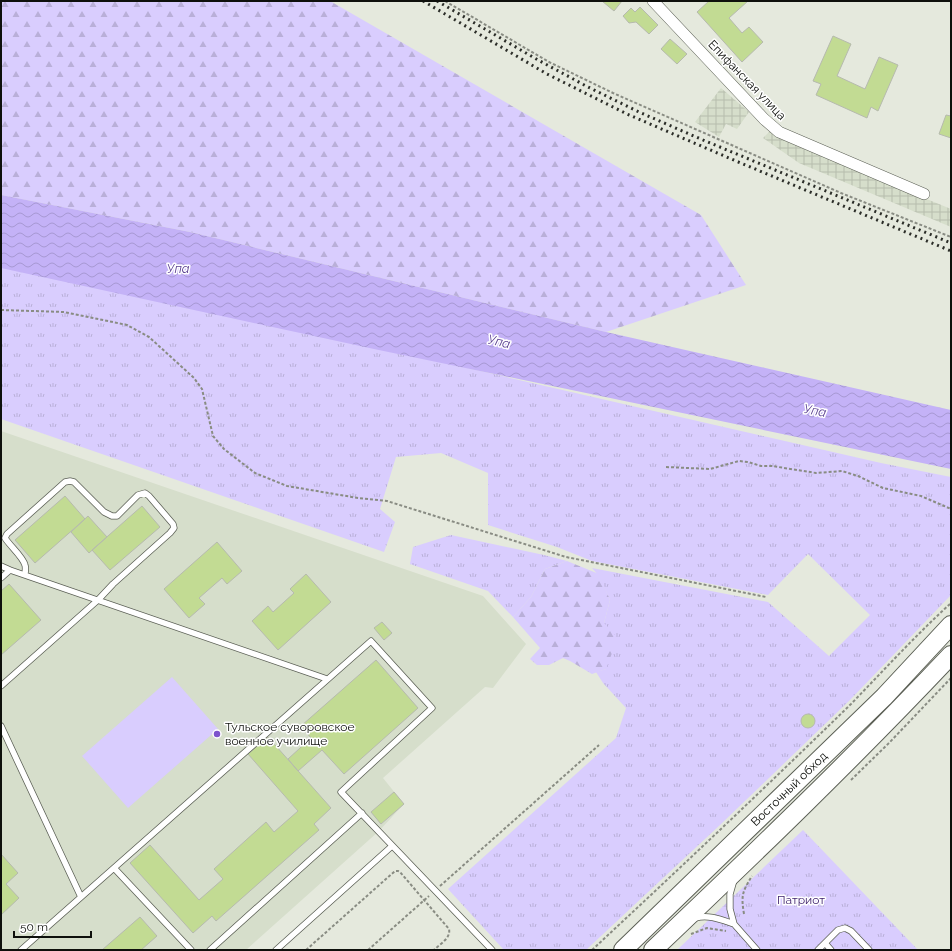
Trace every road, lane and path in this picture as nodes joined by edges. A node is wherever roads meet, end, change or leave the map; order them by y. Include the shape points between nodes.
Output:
1 (446, 1) edge
2 (653, 1) edge
3 (924, 194) dead end
4 (951, 238) edge
5 (1, 310) edge
6 (666, 467) dead end
7 (951, 509) edge
8 (1, 566) edge
9 (10, 570) junction
10 (25, 575) junction
11 (1, 578) edge
12 (766, 597) dead end
13 (98, 600) junction
14 (951, 603) edge
15 (951, 625) edge
16 (951, 655) edge
17 (951, 678) edge
18 (327, 679) junction
19 (1, 686) edge
20 (1, 726) edge
21 (599, 745) dead end
22 (849, 781) dead end
23 (362, 813) junction
24 (392, 846) junction
25 (750, 867) junction
26 (114, 868) junction
27 (435, 890) junction
28 (81, 897) junction
29 (424, 900) junction
30 (744, 914) dead end
31 (734, 924) junction
32 (685, 929) junction
33 (726, 931) dead end
34 (825, 943) junction
35 (624, 949) edge
36 (21, 950) edge
37 (191, 950) edge
38 (210, 950) edge
39 (276, 950) edge
40 (306, 950) edge
41 (368, 950) edge
42 (434, 950) edge
43 (492, 950) edge
44 (592, 950) edge
45 (653, 950) edge
46 (757, 950) edge
47 (818, 950) edge
48 (831, 950) edge
49 (869, 950) edge

1 - 4 path via 548,62 613,93 841,193
2 - 3 street, Епифанская улица via 779,132
5 - 12 path via 64,312 127,326 150,336 202,388 213,436 224,449 255,473 287,486 387,501 566,557
6 - 7 path via 710,469 739,461 816,473 842,471 883,488 921,496
8 - 9 lane
9 - 10 lane
9 - 11 lane
10 - 13 lane
10 - 13 lane via 26,565 23,559 5,538 65,482 74,482 104,512 112,516 117,516 138,495 150,496 174,528
13 - 18 lane
13 - 19 lane
14 - 44 path via 851,704
15 - 35 main road, Восточный обход via 884,697
16 - 25 main road, Восточный обход
17 - 22 path
18 - 23 lane via 370,641 432,708 341,792
18 - 26 lane
20 - 28 lane
21 - 27 path
23 - 24 lane
23 - 38 lane
24 - 27 lane
24 - 39 lane
25 - 30 path via 742,904
25 - 31 lane, Восточный обход via 734,881 730,894
25 - 32 main road, Восточный обход
26 - 28 lane
26 - 37 lane
27 - 29 path
27 - 43 lane
28 - 36 lane
29 - 40 path via 400,872 395,871
29 - 41 path
29 - 42 path via 450,933
31 - 32 lane, Восточный обход via 700,916
31 - 46 lane, Восточный обход
32 - 33 path via 692,933 707,928
32 - 45 main road, Восточный обход
34 - 47 lane
34 - 48 lane
34 - 49 lane via 838,930 845,928

